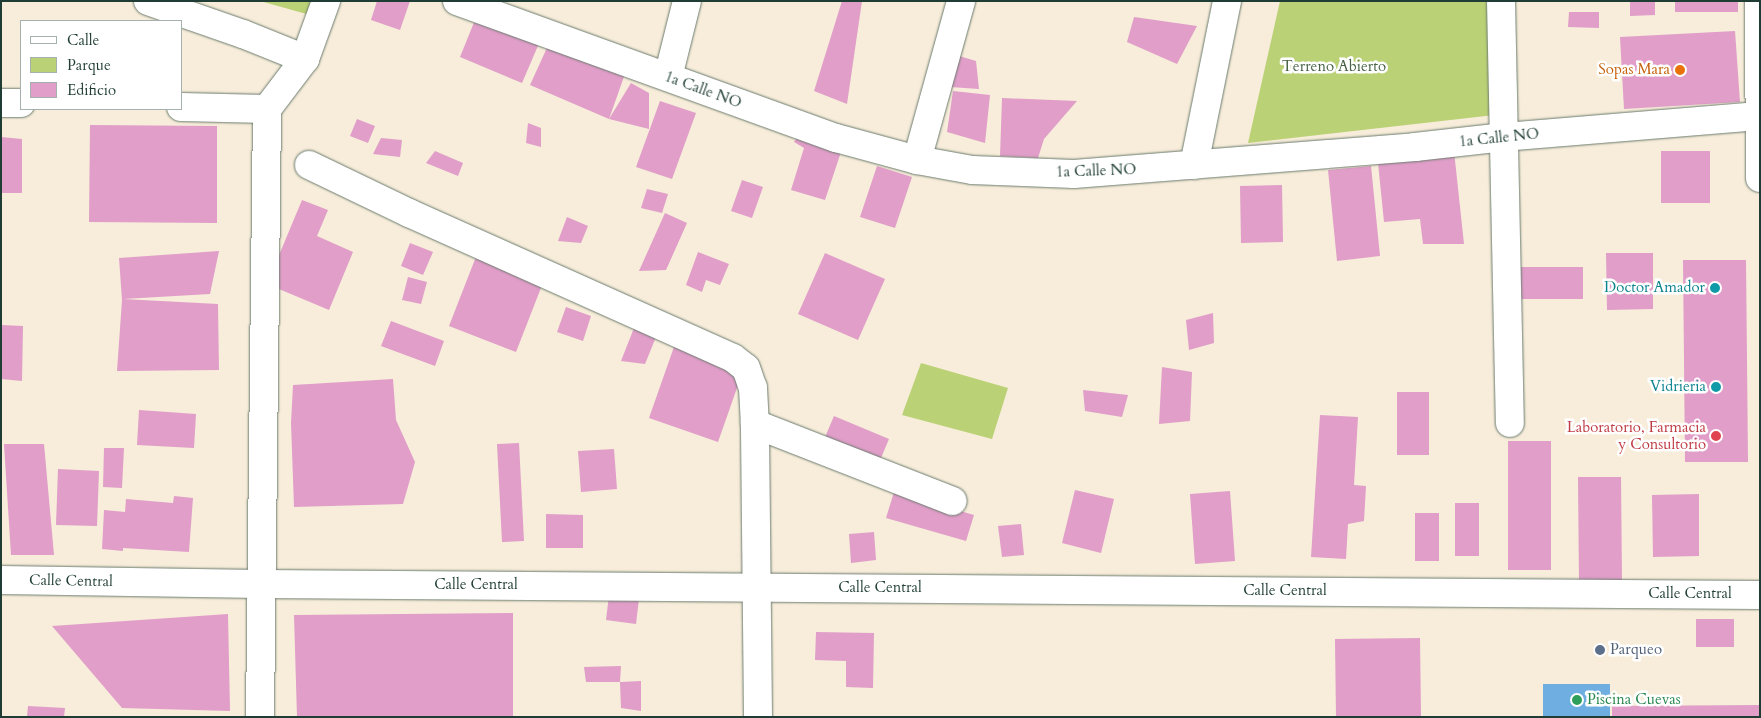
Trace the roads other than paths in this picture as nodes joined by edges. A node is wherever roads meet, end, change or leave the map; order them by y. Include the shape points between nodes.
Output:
1 (148, 1) edge
2 (326, 1) edge
3 (457, 1) edge
4 (687, 1) edge
5 (961, 1) edge
6 (1226, 1) edge
7 (1501, 1) edge
8 (1759, 1) edge
9 (305, 59) junction
10 (668, 77) junction
11 (1, 103) edge
12 (20, 103) edge
13 (182, 107) edge
14 (267, 108) junction
15 (1759, 116) edge
16 (1504, 137) junction
17 (917, 160) junction
18 (309, 165) dead end
19 (1194, 165) junction
20 (1760, 178) edge
21 (1510, 423) dead end
22 (754, 424) junction
23 (953, 501) dead end
24 (1, 580) edge
25 (260, 584) junction
26 (758, 587) junction
27 (1760, 595) edge
28 (260, 717) edge
29 (758, 717) edge

1 - 9 street
2 - 9 street
3 - 10 street, 1a Calle NO
4 - 10 street
5 - 17 street
6 - 19 street
7 - 16 street
8 - 15 street
9 - 14 street
10 - 17 street, 1a Calle NO via 836,138
11 - 12 street
13 - 14 street
14 - 25 street
15 - 16 street, 1a Calle NO
15 - 20 street
16 - 19 street, 1a Calle NO
16 - 21 street
17 - 19 street, 1a Calle NO via 972,170 1074,174
18 - 22 street via 733,358 746,368 753,388
22 - 23 street
22 - 26 street
24 - 25 street, Calle Central
25 - 26 street, Calle Central
25 - 28 street
26 - 27 street, Calle Central
26 - 29 street

